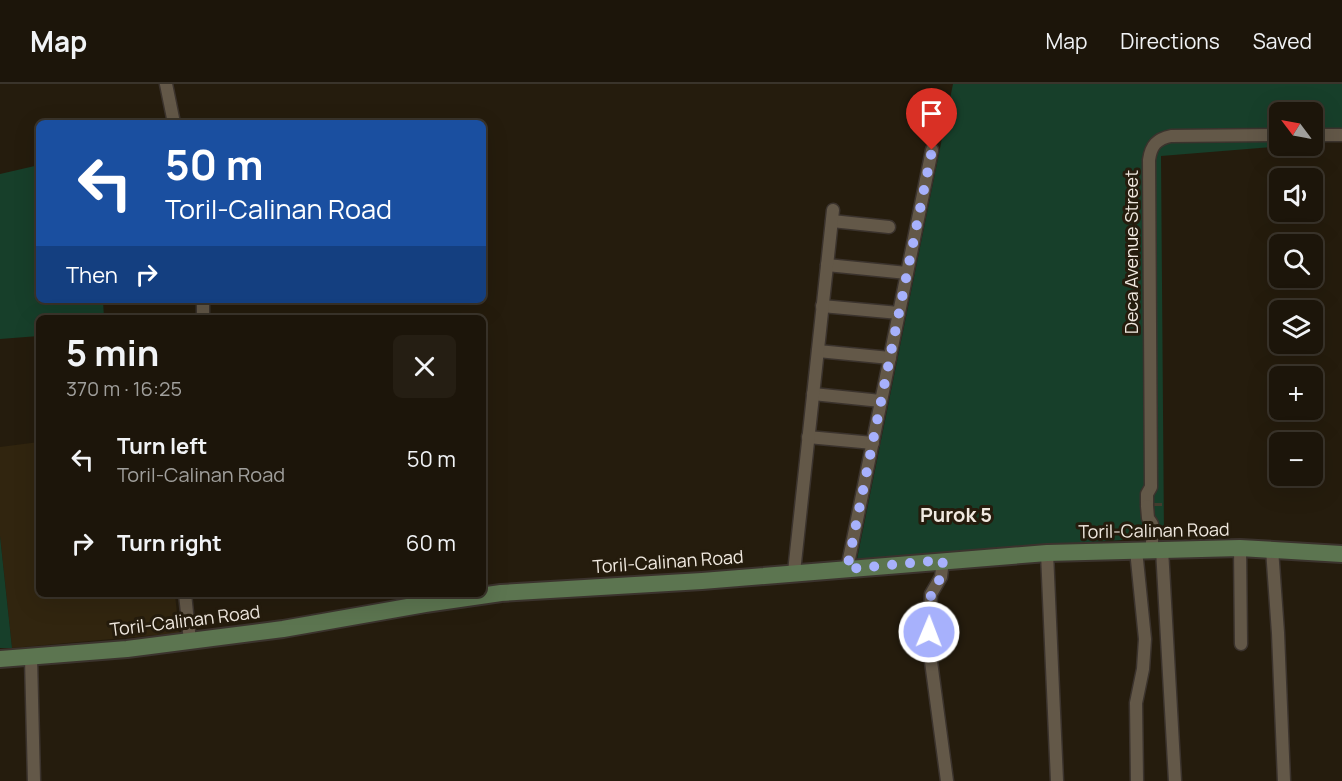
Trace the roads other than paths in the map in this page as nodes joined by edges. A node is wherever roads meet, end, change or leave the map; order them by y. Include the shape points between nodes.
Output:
1 (166, 84) edge
2 (173, 120) edge
3 (1269, 135) edge
4 (1323, 135) edge
5 (1342, 135) edge
6 (932, 150) dead end
7 (889, 227) dead end
8 (827, 265) junction
9 (907, 273) junction
10 (822, 306) junction
11 (899, 313) junction
12 (818, 351) junction
13 (890, 358) junction
14 (813, 394) junction
15 (881, 400) junction
16 (808, 436) junction
17 (873, 443) junction
18 (1240, 548) junction
19 (1272, 549) junction
20 (1150, 550) junction
21 (1047, 553) junction
22 (1342, 554) edge
23 (943, 560) junction
24 (847, 569) junction
25 (794, 572) junction
26 (486, 596) edge
27 (186, 597) edge
28 (476, 597) edge
29 (190, 640) junction
30 (1241, 644) dead end
31 (31, 658) junction
32 (0, 659) edge
33 (34, 781) edge
34 (947, 781) edge
35 (1056, 781) edge
36 (1137, 781) edge
37 (1175, 781) edge
38 (1284, 781) edge

1 - 2 street
3 - 20 street, Deca Avenue Street via 1171,136 1152,147 1151,487 1156,493 1152,505 1156,518
4 - 5 street
6 - 9 street
7 - 8 street via 832,215
8 - 9 street
8 - 10 street
9 - 11 street
10 - 11 street
10 - 12 street
11 - 13 street
12 - 13 street
12 - 14 street
13 - 15 street
14 - 15 street
14 - 16 street
15 - 17 street
16 - 17 street
16 - 25 street
17 - 24 street
18 - 19 main road, Toril-Calinan Road
18 - 20 main road, Toril-Calinan Road
18 - 30 street
19 - 22 main road, Toril-Calinan Road
19 - 38 street
20 - 21 main road, Toril-Calinan Road
20 - 36 street via 1143,669 1136,703
20 - 37 street
21 - 23 main road, Toril-Calinan Road
21 - 35 street
23 - 24 main road, Toril-Calinan Road
23 - 34 street via 941,577 931,594 929,632
24 - 25 main road, Toril-Calinan Road
25 - 26 main road, Toril-Calinan Road
27 - 29 street
28 - 29 main road, Toril-Calinan Road via 284,629
29 - 31 main road, Toril-Calinan Road
31 - 32 main road, Toril-Calinan Road
31 - 33 street

